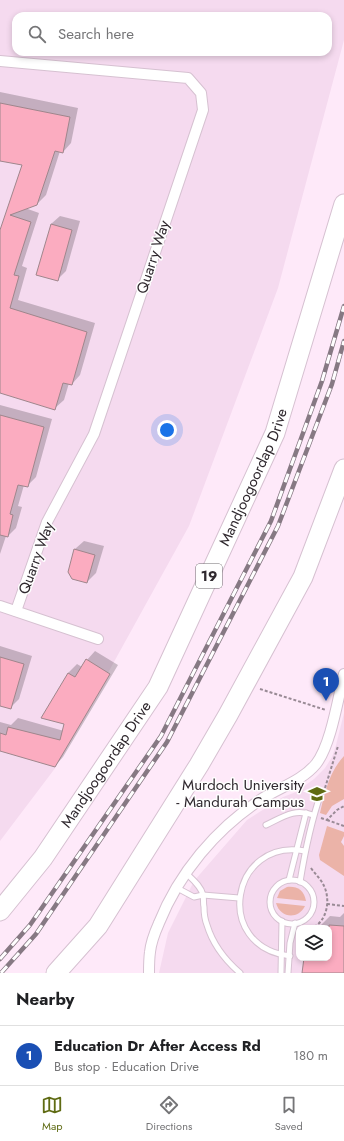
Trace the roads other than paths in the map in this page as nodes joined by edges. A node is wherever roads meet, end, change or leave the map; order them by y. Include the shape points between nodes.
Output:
1 (0, 61) edge
2 (344, 204) edge
3 (344, 469) edge
4 (0, 606) edge
5 (16, 611) junction
6 (98, 639) dead end
7 (344, 674) edge
8 (322, 794) road end
9 (306, 812) junction
10 (316, 817) junction
11 (266, 825) dead end
12 (297, 850) junction
13 (305, 851) junction
14 (186, 873) junction
15 (289, 880) junction
16 (300, 882) junction
17 (177, 888) junction
18 (203, 895) junction
19 (239, 898) junction
20 (0, 911) edge
21 (282, 921) junction
22 (295, 923) junction
23 (282, 955) junction
24 (290, 956) junction
25 (56, 973) edge
26 (149, 973) edge
27 (240, 973) edge
28 (281, 973) edge
29 (288, 973) edge

1 - 5 street, Quarry Way via 188,78 201,93 202,110 94,434 47,522
2 - 20 highway, Mandjoogoordap Drive / 19 via 275,433 158,687 43,858
3 - 25 highway via 303,577 199,764 98,926
4 - 5 street
5 - 6 street
7 - 14 street via 325,746 316,764 303,775 260,799 226,826
8 - 10 lane
9 - 10 lane
9 - 11 lane via 294,812
9 - 12 lane
10 - 13 lane
12 - 13 lane
12 - 15 lane
12 - 19 lane via 278,852 259,862 245,878
13 - 16 lane
14 - 17 street
14 - 18 lane
15 - 16 lane
15 - 21 lane via 280,883 270,898 273,914
16 - 22 lane via 310,889 314,903 307,918
17 - 18 lane via 194,897
17 - 26 street via 164,909 153,938
18 - 19 lane
18 - 27 lane via 207,925 212,939 220,952
19 - 23 lane via 243,923 252,938 266,949
21 - 22 lane
21 - 23 lane
22 - 24 lane
23 - 24 lane
23 - 28 lane
24 - 29 lane

